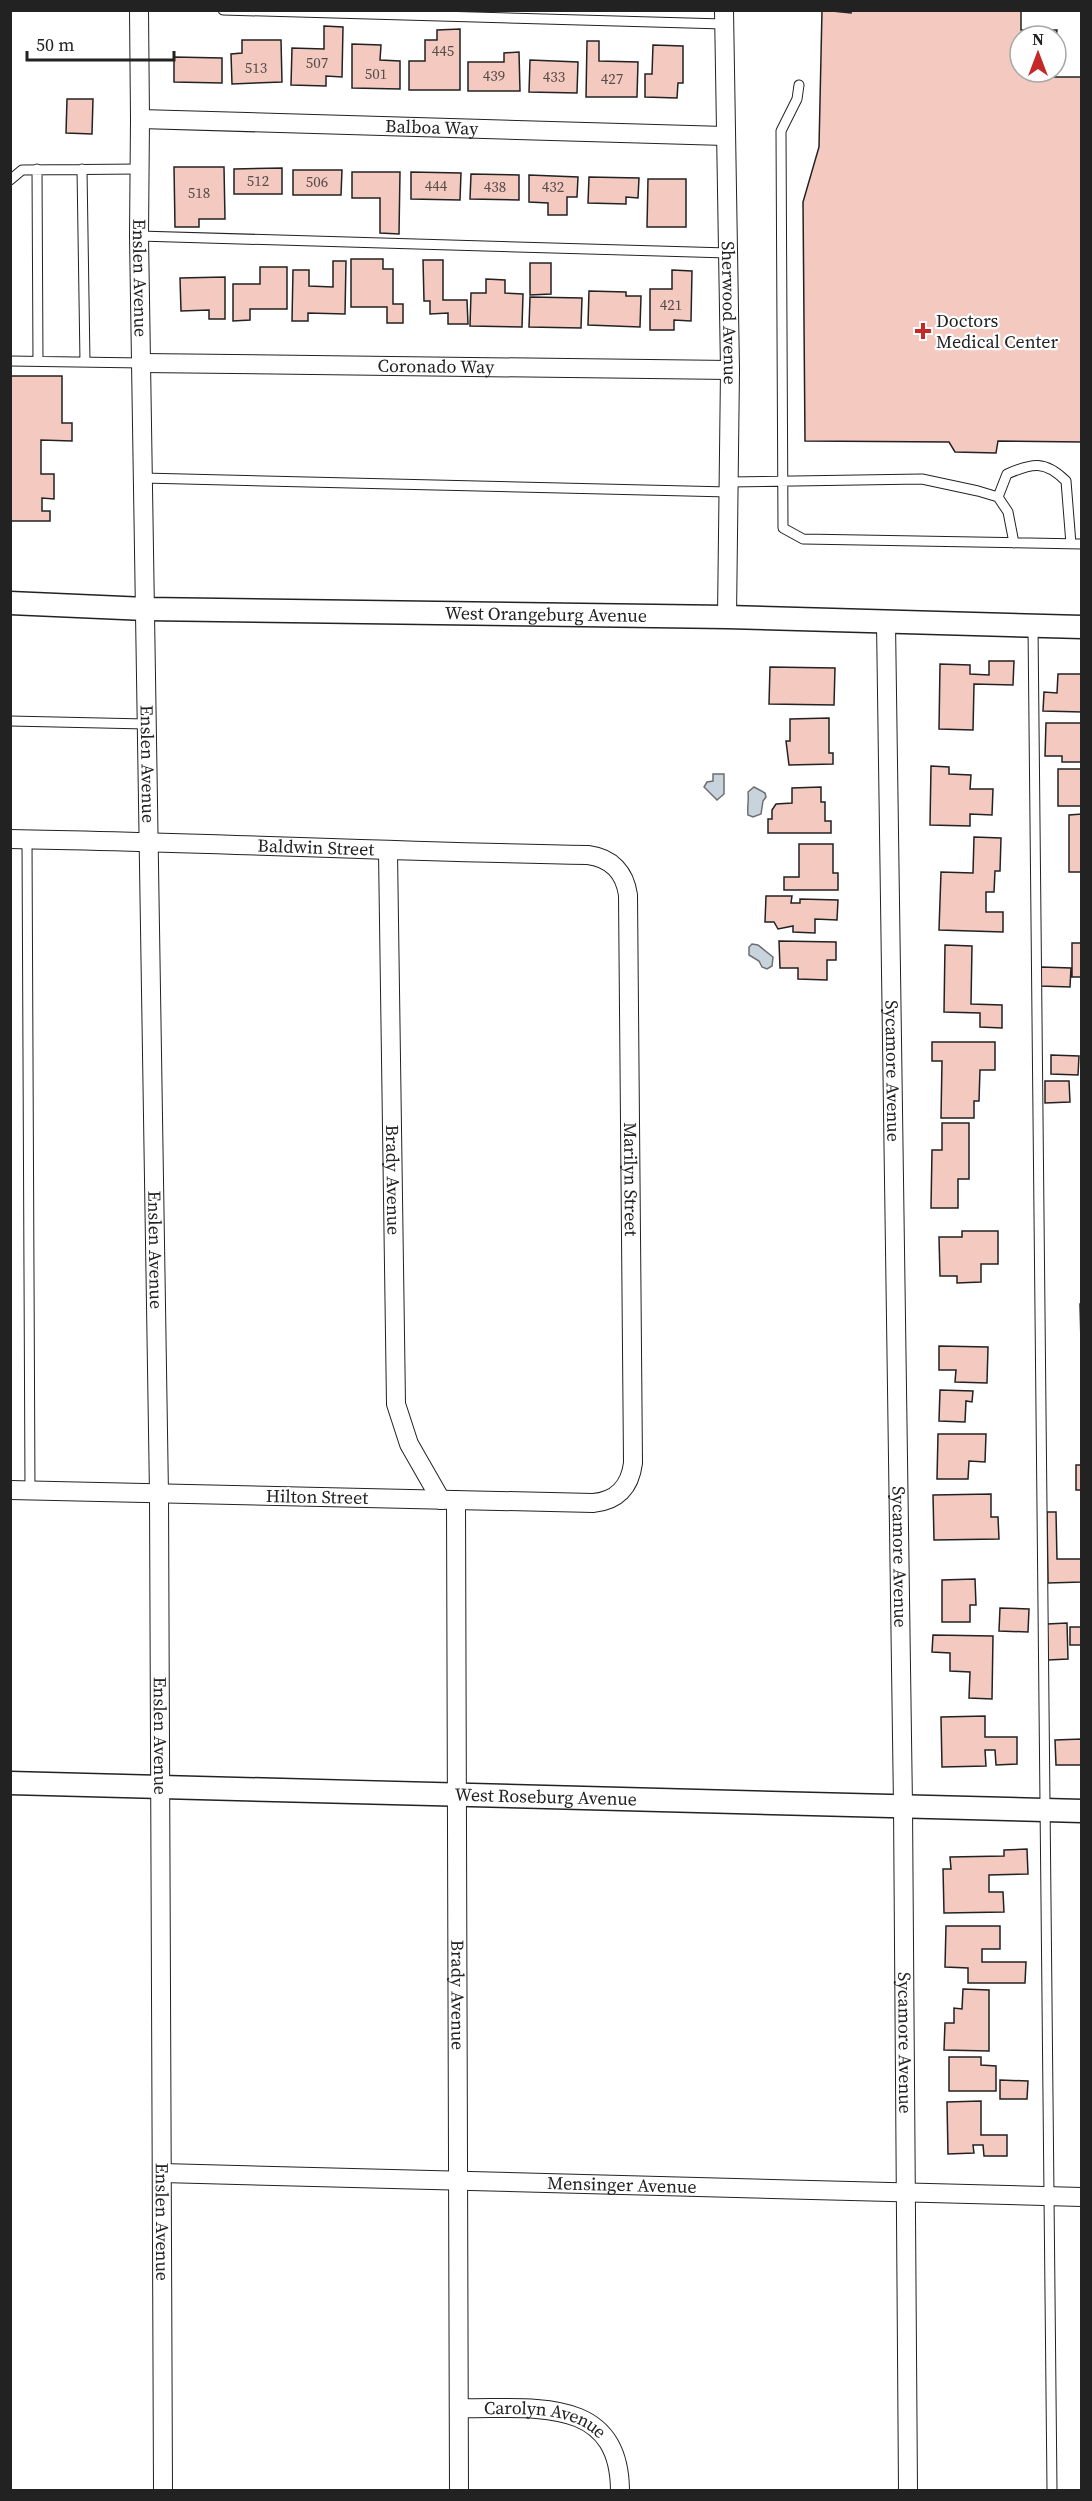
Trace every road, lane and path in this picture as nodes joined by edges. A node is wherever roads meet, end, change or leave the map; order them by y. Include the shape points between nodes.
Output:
1 (139, 10) edge
2 (223, 10) edge
3 (724, 17) edge
4 (799, 85) dead end
5 (140, 119) junction
6 (725, 136) junction
7 (38, 169) junction
8 (82, 169) junction
9 (140, 169) junction
10 (10, 180) edge
11 (139, 236) junction
12 (728, 253) junction
13 (10, 361) edge
14 (38, 361) junction
15 (85, 362) junction
16 (142, 363) junction
17 (730, 370) junction
18 (143, 478) junction
19 (784, 482) junction
20 (729, 487) junction
21 (998, 497) junction
22 (1014, 543) junction
23 (1071, 544) junction
24 (1082, 544) edge
25 (10, 603) edge
26 (146, 609) junction
27 (727, 617) junction
28 (886, 623) junction
29 (1033, 626) junction
30 (1082, 627) edge
31 (10, 721) edge
32 (146, 724) junction
33 (19, 839) edge
34 (150, 841) junction
35 (388, 852) junction
36 (617, 867) joint
37 (10, 1490) edge
38 (30, 1490) junction
39 (621, 1491) joint
40 (159, 1494) junction
41 (448, 1500) junction
42 (10, 1783) edge
43 (162, 1786) junction
44 (458, 1794) junction
45 (903, 1806) junction
46 (1045, 1810) junction
47 (1082, 1811) edge
48 (162, 2173) junction
49 (458, 2181) junction
50 (905, 2193) junction
51 (1049, 2196) junction
52 (1082, 2197) edge
53 (459, 2408) junction
54 (163, 2490) edge
55 (459, 2490) edge
56 (620, 2490) edge
57 (908, 2490) edge
58 (1052, 2490) edge

1 - 5 street, Enslen Avenue
2 - 3 lane
3 - 6 street, Sherwood Avenue
4 - 19 lane via 782,131
5 - 6 street, Balboa Way
5 - 9 street, Enslen Avenue
6 - 12 street, Sherwood Avenue
7 - 8 lane
7 - 10 lane via 22,170
7 - 14 lane
8 - 9 lane
8 - 15 lane
9 - 11 street, Enslen Avenue
11 - 12 lane
11 - 16 street, Enslen Avenue
12 - 17 street, Sherwood Avenue
13 - 14 lane
14 - 15 lane
15 - 16 lane
16 - 17 street, Coronado Way
16 - 18 street, Enslen Avenue
17 - 20 street, Sherwood Avenue
18 - 20 lane
18 - 26 street, Enslen Avenue
19 - 20 lane
19 - 21 lane via 922,479
19 - 22 lane via 783,528 803,539
20 - 27 street, Sherwood Avenue
21 - 22 lane via 1008,512
21 - 23 lane via 1007,474 1029,464 1055,470 1066,481
22 - 23 lane
23 - 24 lane
25 - 26 street, West Orangeburg Avenue
26 - 27 street, West Orangeburg Avenue
26 - 32 street, Enslen Avenue
27 - 28 street, West Orangeburg Avenue
28 - 29 street, West Orangeburg Avenue
28 - 45 street, Sycamore Avenue
29 - 30 street, West Orangeburg Avenue
29 - 46 lane
31 - 32 lane
32 - 34 street, Enslen Avenue
33 - 34 street, Baldwin Street
33 - 38 lane
34 - 35 street, Baldwin Street
34 - 40 street, Enslen Avenue
35 - 36 street, Baldwin Street via 588,855
35 - 41 street, Brady Avenue via 396,1404 410,1444
36 - 39 street, Marilyn Street via 628,895 633,1463 628,1484
37 - 38 street, Hilton Street
38 - 40 street, Hilton Street
39 - 41 street, Hilton Street via 613,1498 593,1503
40 - 41 street, Hilton Street
40 - 43 street, Enslen Avenue
41 - 44 street, Brady Avenue
42 - 43 street, West Roseburg Avenue
43 - 44 street, West Roseburg Avenue
43 - 48 street, Enslen Avenue
44 - 45 street, West Roseburg Avenue
44 - 49 street, Brady Avenue
45 - 46 street, West Roseburg Avenue
45 - 50 street, Sycamore Avenue
46 - 47 street, West Roseburg Avenue
46 - 51 lane
48 - 49 street, Mensinger Avenue
48 - 54 street, Enslen Avenue
49 - 50 street, Mensinger Avenue
49 - 53 street, Brady Avenue
50 - 51 street, Mensinger Avenue
50 - 57 street, Sycamore Avenue
51 - 52 street, Mensinger Avenue
51 - 58 lane
53 - 55 street, Brady Avenue
53 - 56 street, Carolyn Avenue via 555,2411 579,2417 596,2427 610,2443 617,2459

